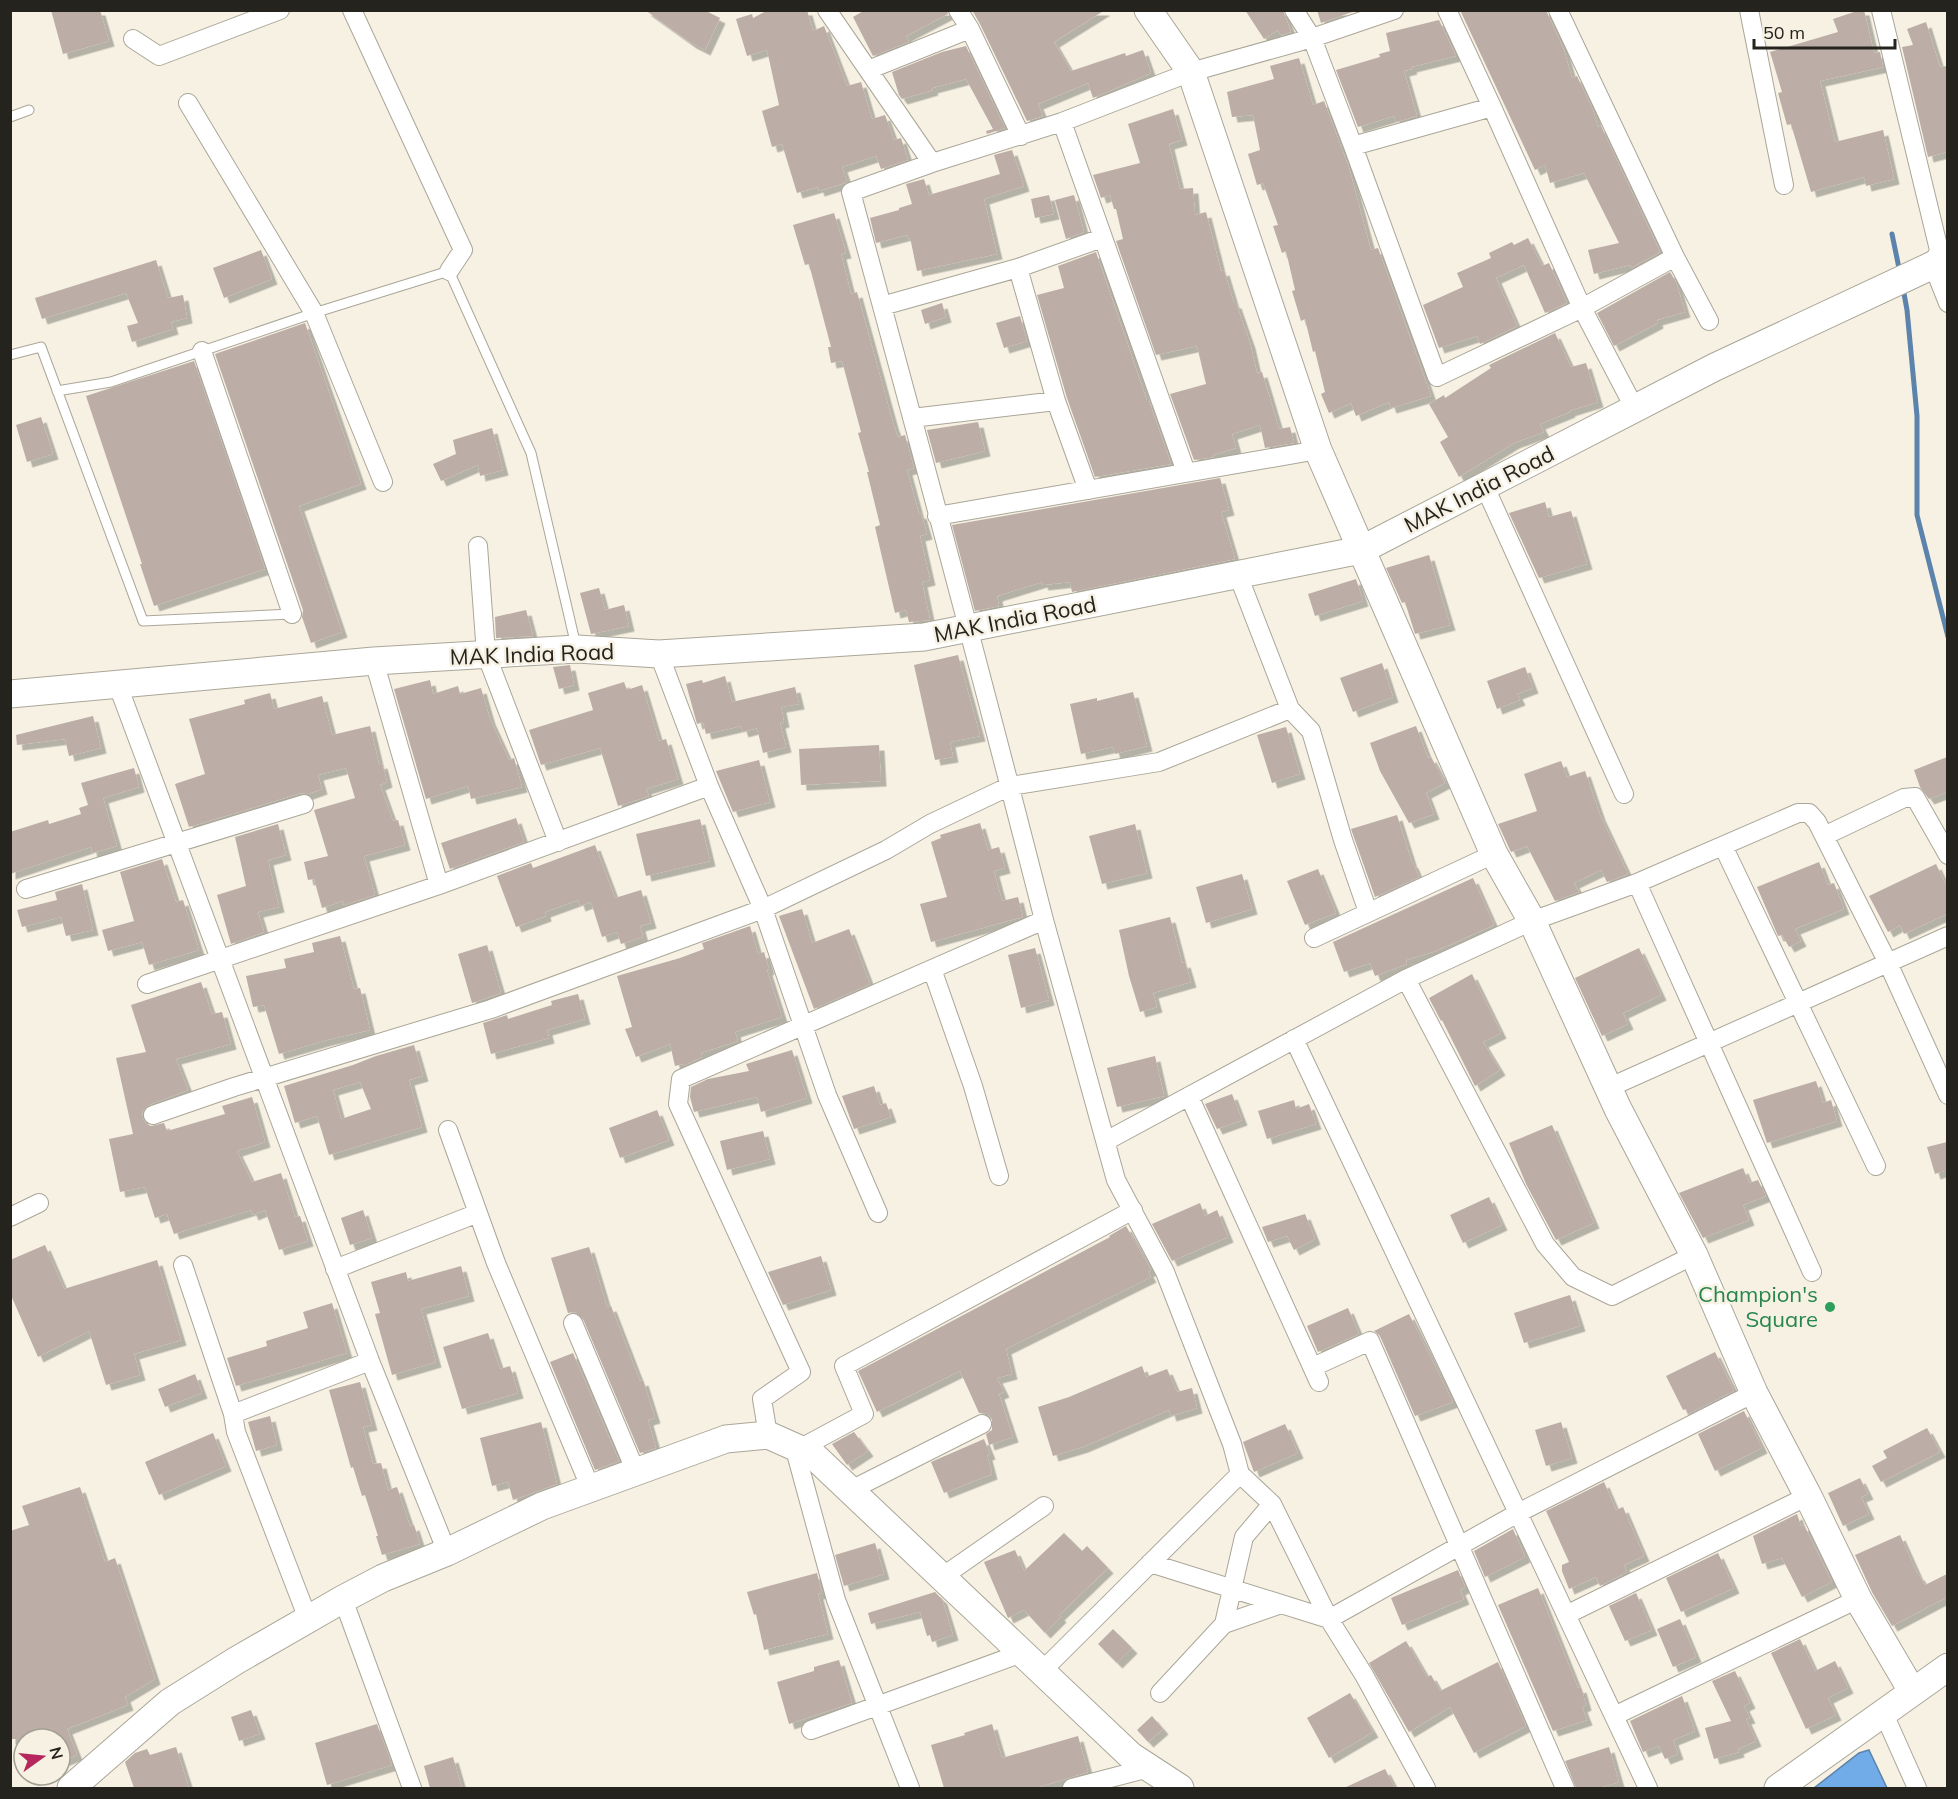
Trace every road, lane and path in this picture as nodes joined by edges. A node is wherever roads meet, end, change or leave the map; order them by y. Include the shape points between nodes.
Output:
1 (280, 10) edge
2 (352, 10) edge
3 (827, 10) edge
4 (958, 10) edge
5 (1148, 10) edge
6 (1294, 10) edge
7 (1394, 10) edge
8 (1447, 10) edge
9 (1558, 10) edge
10 (1749, 10) edge
11 (1881, 10) edge
12 (970, 29) junction
13 (1312, 38) junction
14 (133, 39) dead end
15 (868, 70) junction
16 (1191, 72) junction
17 (188, 103) dead end
18 (1492, 107) junction
19 (29, 110) dead end
20 (10, 117) edge
21 (1062, 122) junction
22 (1021, 136) junction
23 (1353, 146) junction
24 (932, 163) junction
25 (1784, 185) dead end
26 (1102, 238) junction
27 (1675, 257) junction
28 (1018, 268) junction
29 (1921, 270) edge
30 (449, 271) junction
31 (1947, 303) edge
32 (882, 306) junction
33 (1582, 308) junction
34 (314, 313) junction
35 (1709, 321) dead end
36 (202, 351) junction
37 (10, 355) edge
38 (57, 391) junction
39 (1056, 401) junction
40 (1635, 409) junction
41 (912, 418) junction
42 (1318, 450) junction
43 (1186, 472) junction
44 (383, 482) dead end
45 (1485, 487) junction
46 (1088, 490) junction
47 (937, 516) junction
48 (478, 546) dead end
49 (1361, 550) junction
50 (1239, 575) junction
51 (292, 614) joint
52 (969, 628) junction
53 (577, 648) junction
54 (486, 654) junction
55 (659, 654) junction
56 (374, 661) junction
57 (117, 683) junction
58 (10, 694) edge
59 (1290, 709) junction
60 (709, 786) junction
61 (1010, 786) junction
62 (1624, 794) dead end
63 (304, 804) dead end
64 (1824, 836) junction
65 (558, 842) junction
66 (176, 843) junction
67 (1723, 846) junction
68 (1494, 854) junction
69 (1947, 855) edge
70 (1637, 883) junction
71 (439, 885) junction
72 (26, 889) dead end
73 (763, 909) junction
74 (1368, 912) junction
75 (1044, 920) junction
76 (1532, 921) junction
77 (1947, 936) edge
78 (1314, 938) dead end
79 (218, 959) junction
80 (1888, 963) junction
81 (932, 969) junction
82 (1406, 979) junction
83 (147, 984) dead end
84 (1799, 1002) junction
85 (804, 1026) junction
86 (1294, 1039) junction
87 (1710, 1042) junction
88 (263, 1078) junction
89 (1608, 1088) junction
90 (1947, 1095) edge
91 (1189, 1096) junction
92 (153, 1115) dead end
93 (448, 1130) dead end
94 (1106, 1141) junction
95 (1875, 1166) dead end
96 (999, 1176) dead end
97 (39, 1203) dead end
98 (1133, 1210) junction
99 (478, 1213) junction
100 (879, 1213) dead end
101 (10, 1217) edge
102 (1694, 1254) junction
103 (183, 1265) dead end
104 (336, 1269) junction
105 (1812, 1272) dead end
106 (573, 1323) dead end
107 (370, 1360) junction
108 (1754, 1393) junction
109 (233, 1414) junction
110 (982, 1424) dead end
111 (768, 1435) junction
112 (796, 1448) junction
113 (636, 1472) junction
114 (1240, 1474) junction
115 (591, 1489) junction
116 (851, 1490) junction
117 (1808, 1496) junction
118 (1272, 1504) junction
119 (1044, 1506) dead end
120 (1518, 1513) junction
121 (1459, 1546) junction
122 (447, 1552) junction
123 (1150, 1563) junction
124 (942, 1576) junction
125 (1232, 1589) junction
126 (343, 1599) junction
127 (1858, 1599) junction
128 (1281, 1604) junction
129 (1566, 1615) junction
130 (308, 1618) junction
131 (1329, 1619) junction
132 (1224, 1624) junction
133 (1032, 1662) junction
134 (1947, 1667) edge
135 (1911, 1691) junction
136 (1160, 1693) dead end
137 (878, 1706) junction
138 (1884, 1714) junction
139 (1614, 1716) junction
140 (811, 1730) dead end
141 (1149, 1768) junction
142 (71, 1788) edge
143 (412, 1788) edge
144 (910, 1788) edge
145 (1072, 1788) edge
146 (1180, 1788) edge
147 (1426, 1788) edge
148 (1565, 1788) edge
149 (1648, 1788) edge
150 (1778, 1788) edge
151 (1917, 1788) edge

1 - 14 street via 159,56
2 - 30 street via 463,250
3 - 15 street
4 - 12 street
5 - 16 street
6 - 13 street
7 - 13 street
8 - 18 street
9 - 27 street
10 - 25 street
11 - 29 street via 1939,250
12 - 15 street
12 - 22 street
13 - 16 street
13 - 23 street
15 - 24 street
16 - 21 street
16 - 42 street
17 - 34 street
18 - 23 street
18 - 33 street
19 - 20 lane
21 - 22 street
21 - 26 street
22 - 24 street
23 - 33 street via 1437,378
24 - 32 street via 851,192
26 - 28 street
26 - 43 street
27 - 33 street
27 - 35 street
28 - 32 street
28 - 39 street
29 - 31 street
29 - 40 street, MAK India Road
30 - 34 lane
30 - 53 lane via 531,453
32 - 41 street
33 - 40 street
34 - 36 lane
34 - 44 street
36 - 38 lane via 111,382
36 - 51 street
37 - 38 lane via 41,347
38 - 51 lane via 143,621
39 - 41 street
39 - 46 street
40 - 45 street, MAK India Road
41 - 47 street
42 - 43 street
42 - 49 street
43 - 46 street
45 - 49 street, MAK India Road
45 - 62 street
46 - 47 street
47 - 52 street
48 - 54 street
49 - 50 street, MAK India Road
49 - 68 street
50 - 52 street, MAK India Road
50 - 59 street
52 - 55 street, MAK India Road via 924,637
52 - 61 street
53 - 54 street, MAK India Road
53 - 55 street, MAK India Road
54 - 56 street, MAK India Road
54 - 65 street
55 - 60 street
56 - 57 street, MAK India Road
56 - 71 street
57 - 58 street, MAK India Road
57 - 66 street
59 - 61 street via 1159,762
59 - 74 street via 1311,731
60 - 65 street
60 - 73 street
61 - 73 street
61 - 75 street
63 - 66 street
64 - 67 street via 1809,813 1798,813
64 - 69 street via 1904,798 1915,797
64 - 80 street
65 - 71 street
66 - 72 street
66 - 79 street
67 - 70 street
67 - 84 street
68 - 74 street
68 - 76 street
70 - 76 street
70 - 87 street
71 - 79 street
73 - 85 street
73 - 88 street via 490,1009
74 - 78 street
75 - 81 street
75 - 94 street
76 - 82 street
76 - 89 street
77 - 80 street
79 - 83 street
79 - 88 street
80 - 84 street
80 - 90 street
81 - 85 street
81 - 96 street
82 - 86 street
82 - 102 street via 1545,1244 1573,1277 1612,1296
84 - 87 street
84 - 95 street
85 - 100 street via 827,1095
85 - 111 street via 681,1079 678,1104 801,1372 762,1399
86 - 91 street
86 - 120 street
87 - 89 street
87 - 105 street
88 - 92 street
88 - 104 street
89 - 102 street
91 - 94 street
91 - 121 street via 1316,1375 1370,1341
93 - 99 street
94 - 98 street via 1116,1180
97 - 101 street
98 - 112 street via 844,1366 864,1414
98 - 114 street via 1165,1272
99 - 104 street
99 - 115 street
102 - 108 street
103 - 109 street
104 - 107 street
106 - 113 street
107 - 109 street
107 - 122 street
108 - 117 street
108 - 120 street
109 - 130 street via 236,1432
110 - 116 street
111 - 112 street
111 - 113 street via 726,1438
112 - 116 street via 813,1455
112 - 137 street via 836,1600
113 - 115 street
114 - 118 street
114 - 123 street
115 - 122 street via 542,1506
116 - 124 street
117 - 127 street
117 - 129 street
118 - 125 street via 1244,1537
118 - 131 street
119 - 124 street
120 - 121 street
120 - 129 street
121 - 131 street
121 - 148 street
122 - 126 street
123 - 125 street
123 - 133 street
124 - 133 street
125 - 128 street
125 - 132 street
126 - 130 street
126 - 143 street
127 - 135 street
127 - 139 street
128 - 131 street
128 - 132 street
129 - 139 street
130 - 142 street via 170,1702
131 - 147 street via 1365,1675
132 - 136 street
133 - 137 street
133 - 141 street via 1131,1756
134 - 135 street
135 - 138 street
137 - 140 street
137 - 144 street
138 - 150 street
138 - 151 street
139 - 149 street
141 - 145 street
141 - 146 street

